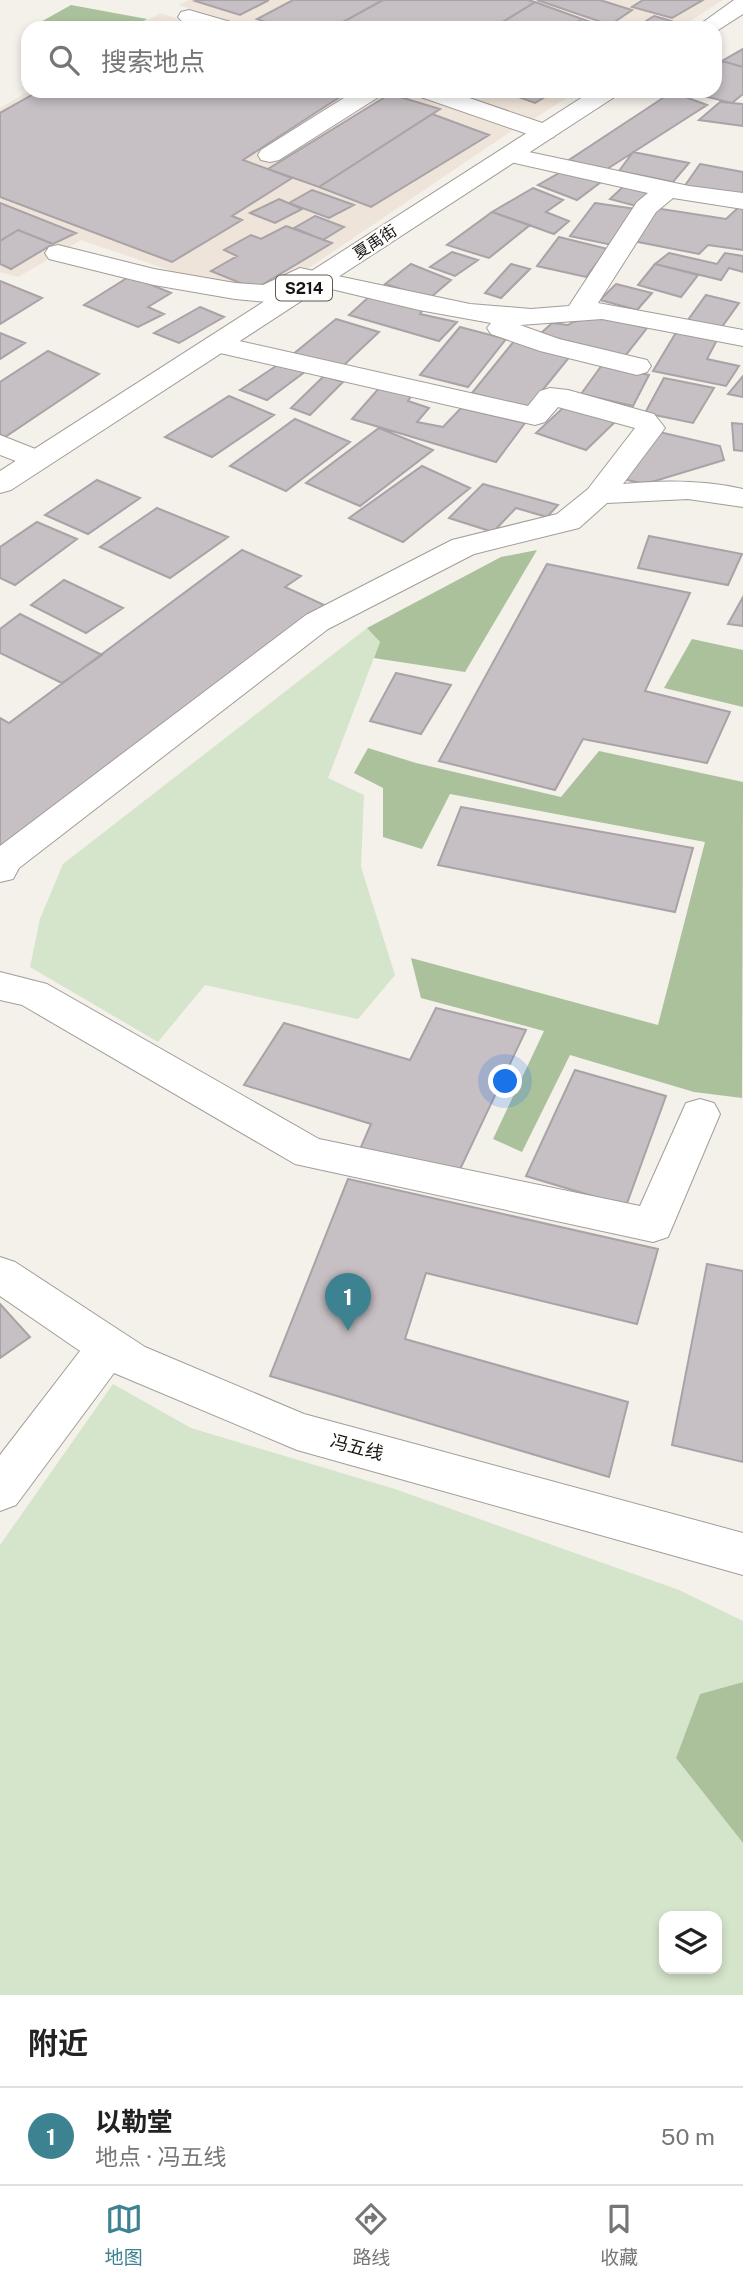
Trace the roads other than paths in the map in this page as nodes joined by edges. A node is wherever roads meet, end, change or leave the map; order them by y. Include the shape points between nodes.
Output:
1 (743, 4) edge
2 (189, 16) dead end
3 (204, 21) edge
4 (717, 21) edge
5 (361, 98) edge
6 (447, 98) edge
7 (479, 98) edge
8 (597, 98) edge
9 (468, 105) junction
10 (545, 132) junction
11 (270, 155) dead end
12 (510, 155) junction
13 (668, 189) junction
14 (743, 201) edge
15 (58, 253) dead end
16 (319, 278) junction
17 (455, 308) junction
18 (580, 312) junction
19 (743, 338) edge
20 (217, 344) junction
21 (636, 366) dead end
22 (0, 444) edge
23 (37, 460) junction
24 (0, 484) edge
25 (598, 495) junction
26 (743, 498) edge
27 (0, 870) edge
28 (0, 986) edge
29 (700, 1114) dead end
30 (0, 1274) edge
31 (109, 1346) junction
32 (0, 1491) edge
33 (743, 1554) edge

1 - 4 street
2 - 3 street
5 - 11 street
6 - 9 street
7 - 9 street
8 - 10 street, 夏禹街 / S214
9 - 10 street
10 - 12 street, 夏禹街 / S214
12 - 13 street
12 - 16 street, 夏禹街 / S214
13 - 14 street
13 - 18 street via 646,207
15 - 16 street via 155,276 267,294 300,276
16 - 17 street
16 - 20 street, 夏禹街 / S214
17 - 18 street via 532,318
17 - 21 street via 462,315 550,345
18 - 19 street via 602,311
20 - 23 street, 夏禹街 / S214
20 - 25 street via 535,416 550,397 644,420 650,428
22 - 23 street
23 - 24 street, 夏禹街 / S214
25 - 26 street via 684,488
25 - 27 street via 568,521 463,547 317,622 6,860
28 - 29 street via 33,994 309,1153 653,1226
30 - 31 street, 冯五线
31 - 32 street
31 - 33 street, 冯五线 via 129,1360 297,1431

